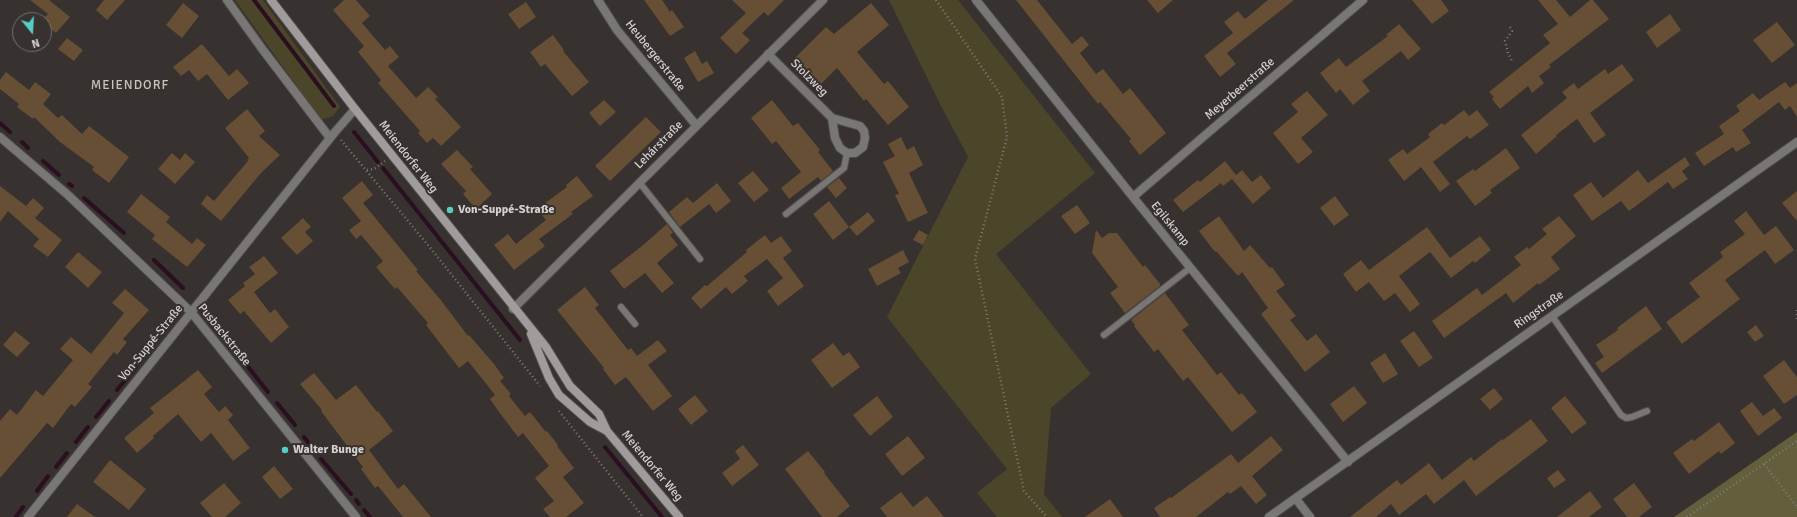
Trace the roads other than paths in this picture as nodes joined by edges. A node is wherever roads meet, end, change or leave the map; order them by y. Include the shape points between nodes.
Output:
1 (228, 0) edge
2 (271, 0) edge
3 (598, 0) edge
4 (823, 0) edge
5 (976, 0) edge
6 (1363, 0) edge
7 (768, 54) junction
8 (355, 109) junction
9 (832, 118) junction
10 (696, 125) junction
11 (332, 135) junction
12 (0, 137) edge
13 (1797, 142) edge
14 (847, 152) junction
15 (639, 182) junction
16 (1133, 197) junction
17 (786, 214) dead end
18 (700, 259) dead end
19 (1190, 268) junction
20 (621, 306) dead end
21 (513, 309) junction
22 (191, 312) junction
23 (1552, 316) junction
24 (635, 324) dead end
25 (529, 328) junction
26 (1104, 335) dead end
27 (1647, 411) dead end
28 (607, 431) junction
29 (1348, 462) junction
30 (1296, 499) junction
31 (28, 517) edge
32 (356, 517) edge
33 (679, 517) edge
34 (1269, 517) edge
35 (1310, 517) edge

1 - 11 street via 263,50
2 - 8 street, Meiendorfer Weg
3 - 10 street, Heubergerstraße via 617,30
4 - 7 street, Lehárstraße
5 - 16 street, Egilskamp
6 - 16 street, Meyerbeerstraße
7 - 9 street, Stolzweg
7 - 10 street, Lehárstraße
8 - 11 street, Von-Suppé-Straße
8 - 21 street, Meiendorfer Weg
9 - 14 street via 835,138 840,148
9 - 14 street, Stolzweg via 860,126 864,131 866,138 863,147 855,153
10 - 15 street, Lehárstraße
11 - 22 street, Von-Suppé-Straße
12 - 22 street, Pusbackstraße via 68,195
13 - 23 street, Ringstraße
14 - 17 lane via 844,168
15 - 18 lane
15 - 21 street, Lehárstraße
16 - 19 street, Egilskamp
19 - 26 lane
19 - 29 street, Egilskamp
20 - 24 lane
21 - 25 street, Meiendorfer Weg
22 - 31 street, Von-Suppé-Straße
22 - 32 street, Pusbackstraße
23 - 27 lane via 1621,415 1632,418
23 - 29 street, Ringstraße
25 - 28 street, Meiendorfer Weg via 546,347 570,386 599,414
25 - 28 street, Meiendorfer Weg via 549,378 559,395 590,422
28 - 33 street, Meiendorfer Weg
29 - 30 street, Ringstraße
30 - 34 street, Ringstraße
30 - 35 street

